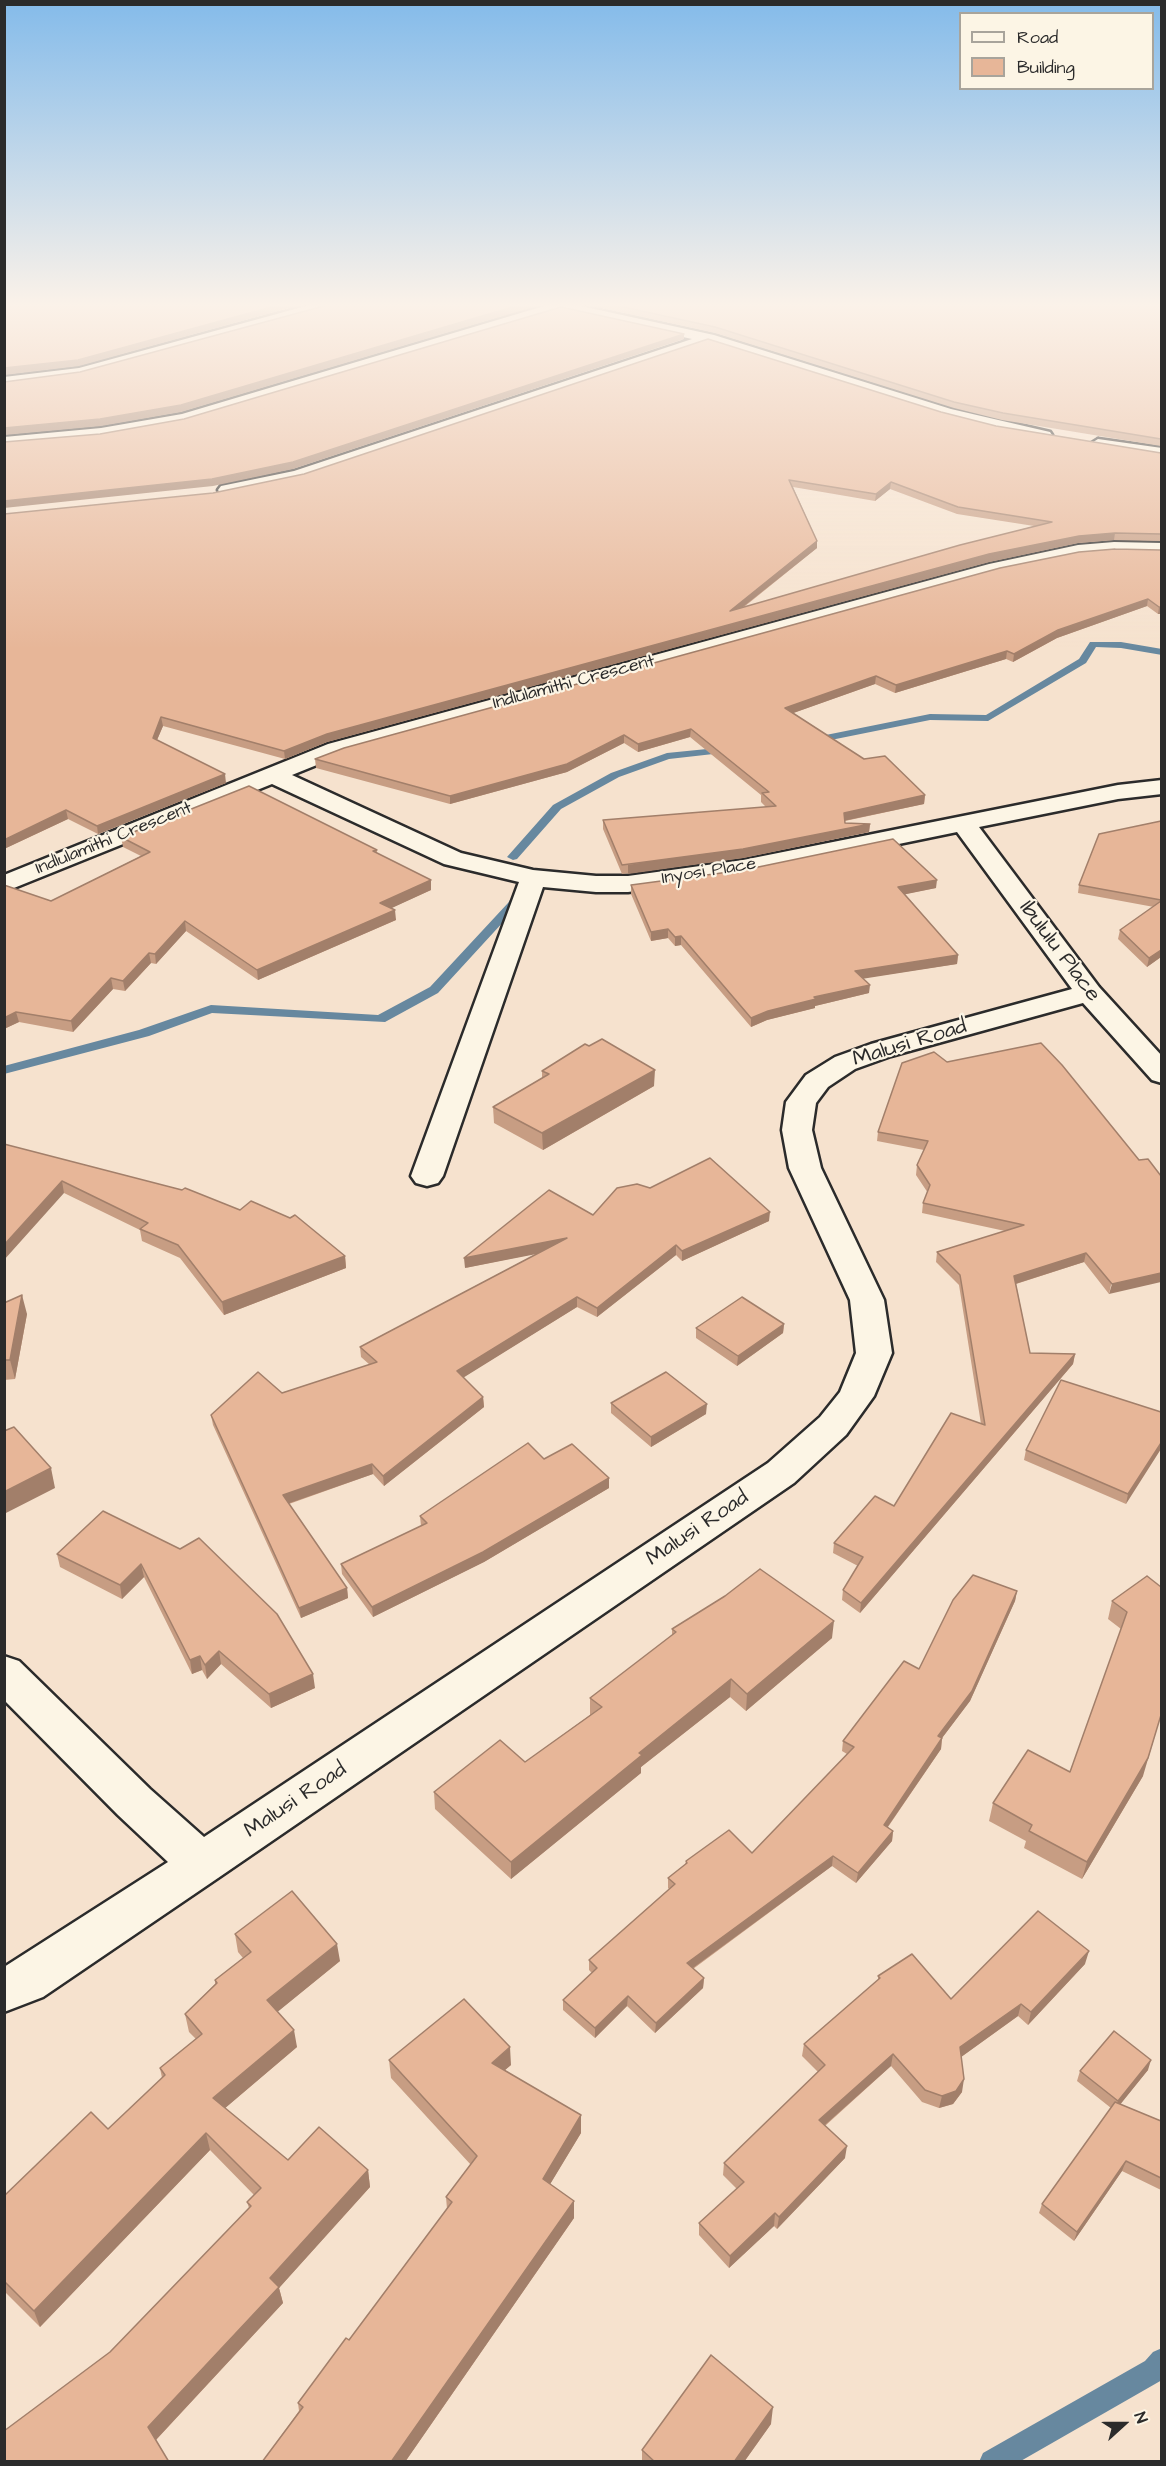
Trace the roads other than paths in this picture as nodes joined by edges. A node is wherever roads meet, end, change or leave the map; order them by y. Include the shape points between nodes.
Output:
1 (184, 418) edge
2 (469, 418) edge
3 (967, 418) edge
4 (1055, 437) edge
5 (1078, 441) edge
6 (4, 442) edge
7 (1161, 453) edge
8 (213, 493) edge
9 (1161, 549) edge
10 (270, 774) junction
11 (1161, 787) edge
12 (964, 824) junction
13 (533, 878) junction
14 (4, 884) edge
15 (1089, 993) junction
16 (1161, 1074) edge
17 (427, 1176) dead end
18 (4, 1673) edge
19 (202, 1864) junction
20 (4, 1990) edge

1 - 6 street via 101,433
2 - 8 street via 298,475
3 - 4 street
5 - 7 street
9 - 10 street, Indlulamithi Crescent via 1078,551 996,568 336,749
10 - 13 street, Inyosi Place via 453,859
10 - 14 street, Indlulamithi Crescent
11 - 12 street, Inyosi Place via 1118,792
12 - 13 street, Inyosi Place via 693,876 607,884
12 - 15 street, Ibululu Place
13 - 17 street
15 - 16 street, Ibululu Place
15 - 19 street, Malusi Road via 845,1063 817,1081 801,1102 797,1130 805,1168 867,1300 874,1353 856,1396 833,1426 781,1473
18 - 19 street
19 - 20 street, Malusi Road via 26,1981

